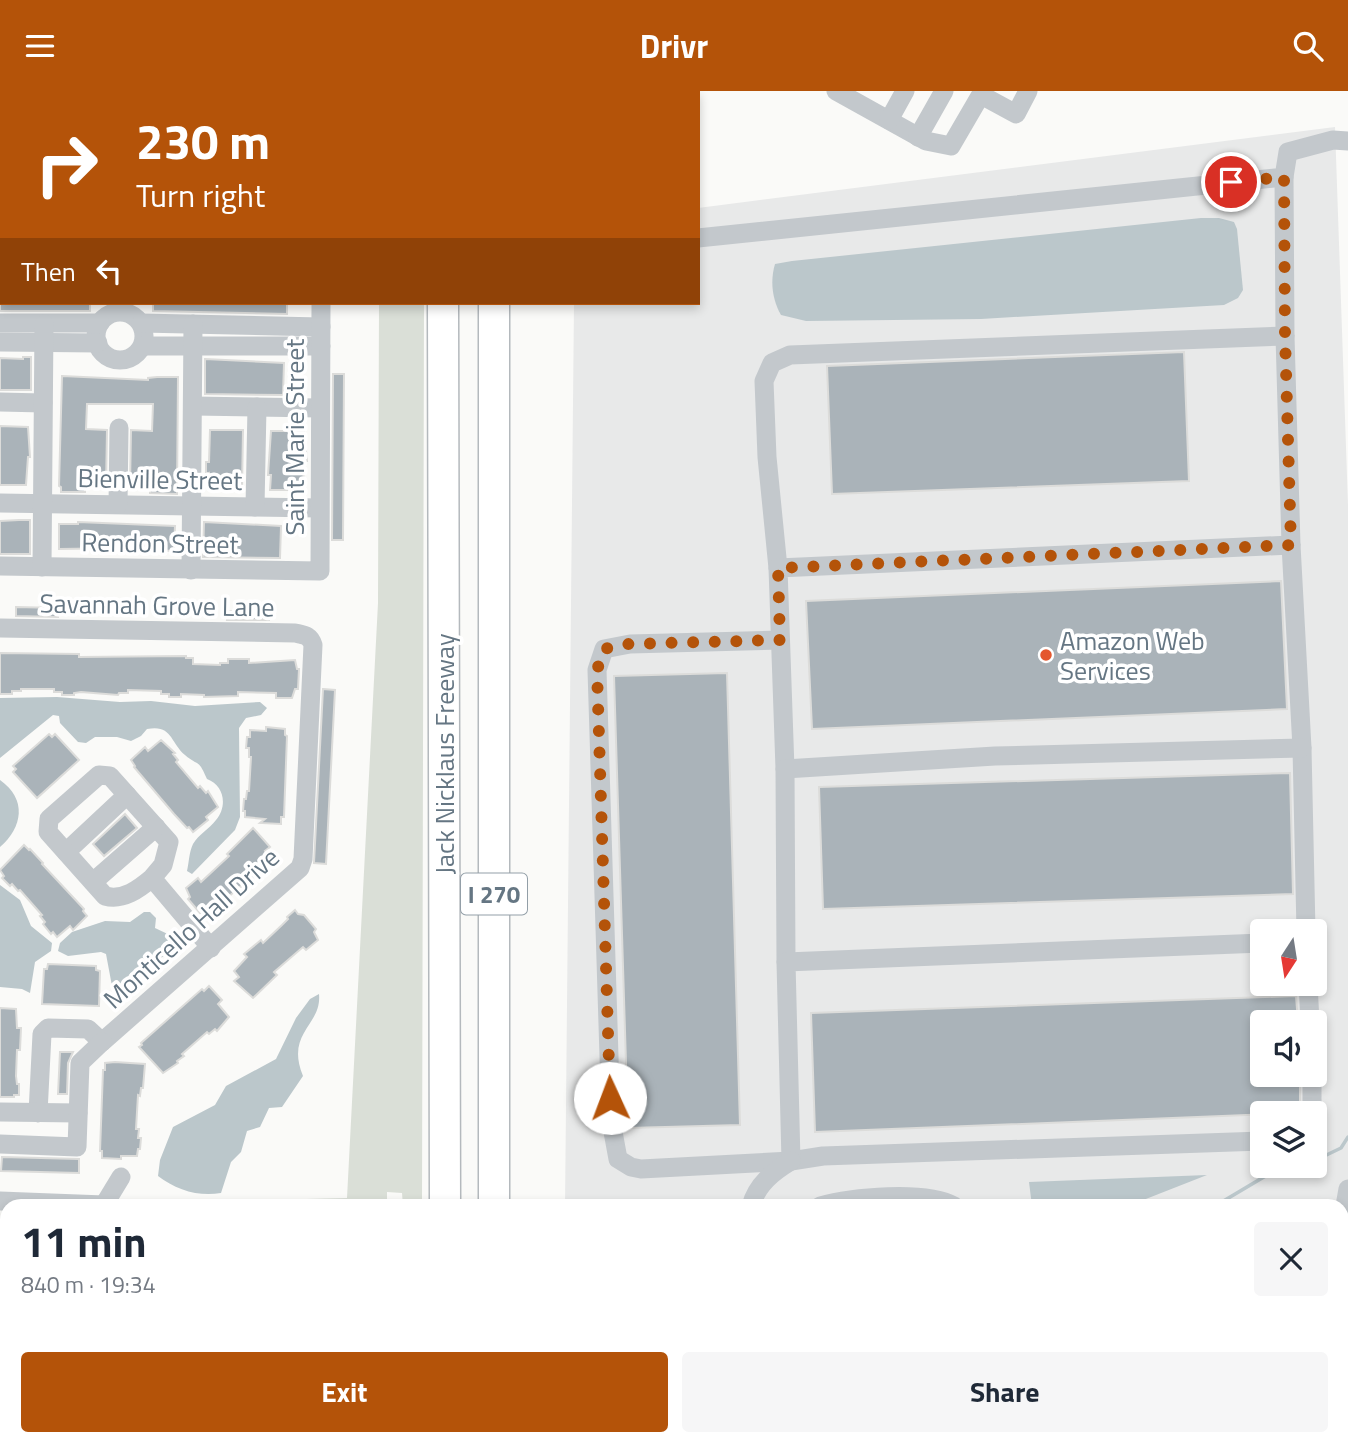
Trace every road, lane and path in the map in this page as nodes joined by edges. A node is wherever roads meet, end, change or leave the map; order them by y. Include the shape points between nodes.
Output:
1 (836, 91) edge
2 (905, 91) edge
3 (944, 91) edge
4 (1028, 91) edge
5 (982, 93) edge
6 (862, 97) edge
7 (888, 120) junction
8 (918, 137) junction
9 (1348, 141) edge
10 (1284, 177) junction
11 (700, 238) edge
12 (321, 305) edge
13 (443, 305) edge
14 (494, 305) edge
15 (121, 313) edge
16 (0, 323) edge
17 (194, 324) junction
18 (321, 327) junction
19 (44, 333) junction
20 (1285, 335) junction
21 (0, 342) edge
22 (98, 343) junction
23 (142, 346) junction
24 (193, 346) junction
25 (321, 347) junction
26 (0, 402) edge
27 (43, 403) junction
28 (194, 406) junction
29 (257, 407) junction
30 (320, 408) junction
31 (119, 428) dead end
32 (0, 503) edge
33 (42, 503) junction
34 (118, 504) junction
35 (192, 505) junction
36 (255, 507) junction
37 (319, 507) junction
38 (1291, 545) junction
39 (0, 566) edge
40 (42, 567) junction
41 (778, 568) junction
42 (191, 570) junction
43 (320, 571) joint
44 (0, 628) edge
45 (311, 639) joint
46 (780, 640) junction
47 (1302, 748) junction
48 (785, 768) junction
49 (127, 795) junction
50 (156, 827) junction
51 (66, 852) junction
52 (152, 878) junction
53 (93, 882) junction
54 (1306, 919) edge
55 (1250, 943) edge
56 (211, 948) junction
57 (786, 962) junction
58 (102, 1042) junction
59 (0, 1112) edge
60 (38, 1113) junction
61 (78, 1113) junction
62 (1250, 1141) edge
63 (0, 1144) edge
64 (791, 1161) junction
65 (121, 1177) dead end
66 (108, 1199) edge
67 (445, 1199) edge
68 (494, 1199) edge
69 (754, 1199) edge
70 (849, 1199) edge
71 (940, 1199) edge

1 - 6 street
2 - 7 street
3 - 8 street
4 - 5 street via 1016,114
5 - 8 street via 951,146
6 - 7 street
7 - 8 street
9 - 10 street via 1333,140 1288,152
10 - 11 street
10 - 20 street
12 - 18 street, Saint Marie Street
13 - 67 highway, Jack Nicklaus Freeway / I 270
14 - 68 highway, Jack Nicklaus Freeway / I 270
15 - 17 street
15 - 19 street
15 - 22 street via 97,331
15 - 23 street via 144,331
16 - 19 street
17 - 18 street
17 - 24 street
18 - 25 street, Saint Marie Street
19 - 21 street
19 - 22 street
19 - 27 street
20 - 38 street
20 - 41 street via 790,355 772,363 764,381
22 - 23 street via 104,354 122,360 131,358
23 - 24 street
24 - 25 street
24 - 28 street
25 - 30 street, Saint Marie Street
26 - 27 street
27 - 33 street
28 - 29 street
28 - 35 street
29 - 30 street
29 - 36 street
30 - 37 street, Saint Marie Street
31 - 34 street
32 - 33 street, Bienville Street
33 - 34 street, Bienville Street
33 - 40 street
34 - 35 street, Bienville Street
35 - 36 street, Bienville Street
35 - 42 street
36 - 37 street, Bienville Street
37 - 43 street, Saint Marie Street
38 - 41 street
38 - 47 street
39 - 40 street, Rendon Street
40 - 42 street, Rendon Street
41 - 46 street
42 - 43 street, Rendon Street
44 - 45 street, Savannah Grove Lane via 295,633
45 - 56 street, Monticello Hall Drive via 303,859 295,874
46 - 48 street
46 - 64 street via 629,644 604,649 597,670 611,1121 618,1159 641,1169
47 - 48 street via 995,756
47 - 54 street
48 - 57 street
49 - 50 street
49 - 51 street
49 - 51 street via 110,776 99,775 49,819 48,832
50 - 52 street via 169,842 163,865
50 - 53 street
51 - 53 street
52 - 53 street via 139,889 111,898
52 - 56 street
55 - 57 street
56 - 58 street, Monticello Hall Drive
57 - 64 street
58 - 60 street, Monticello Hall Drive via 88,1029 48,1028 41,1034
58 - 61 street, Monticello Hall Drive via 80,1063
59 - 60 street
60 - 61 street
61 - 63 street, Monticello Hall Drive via 77,1147
62 - 64 street via 823,1156
64 - 69 street via 772,1173
65 - 66 street
70 - 71 street

